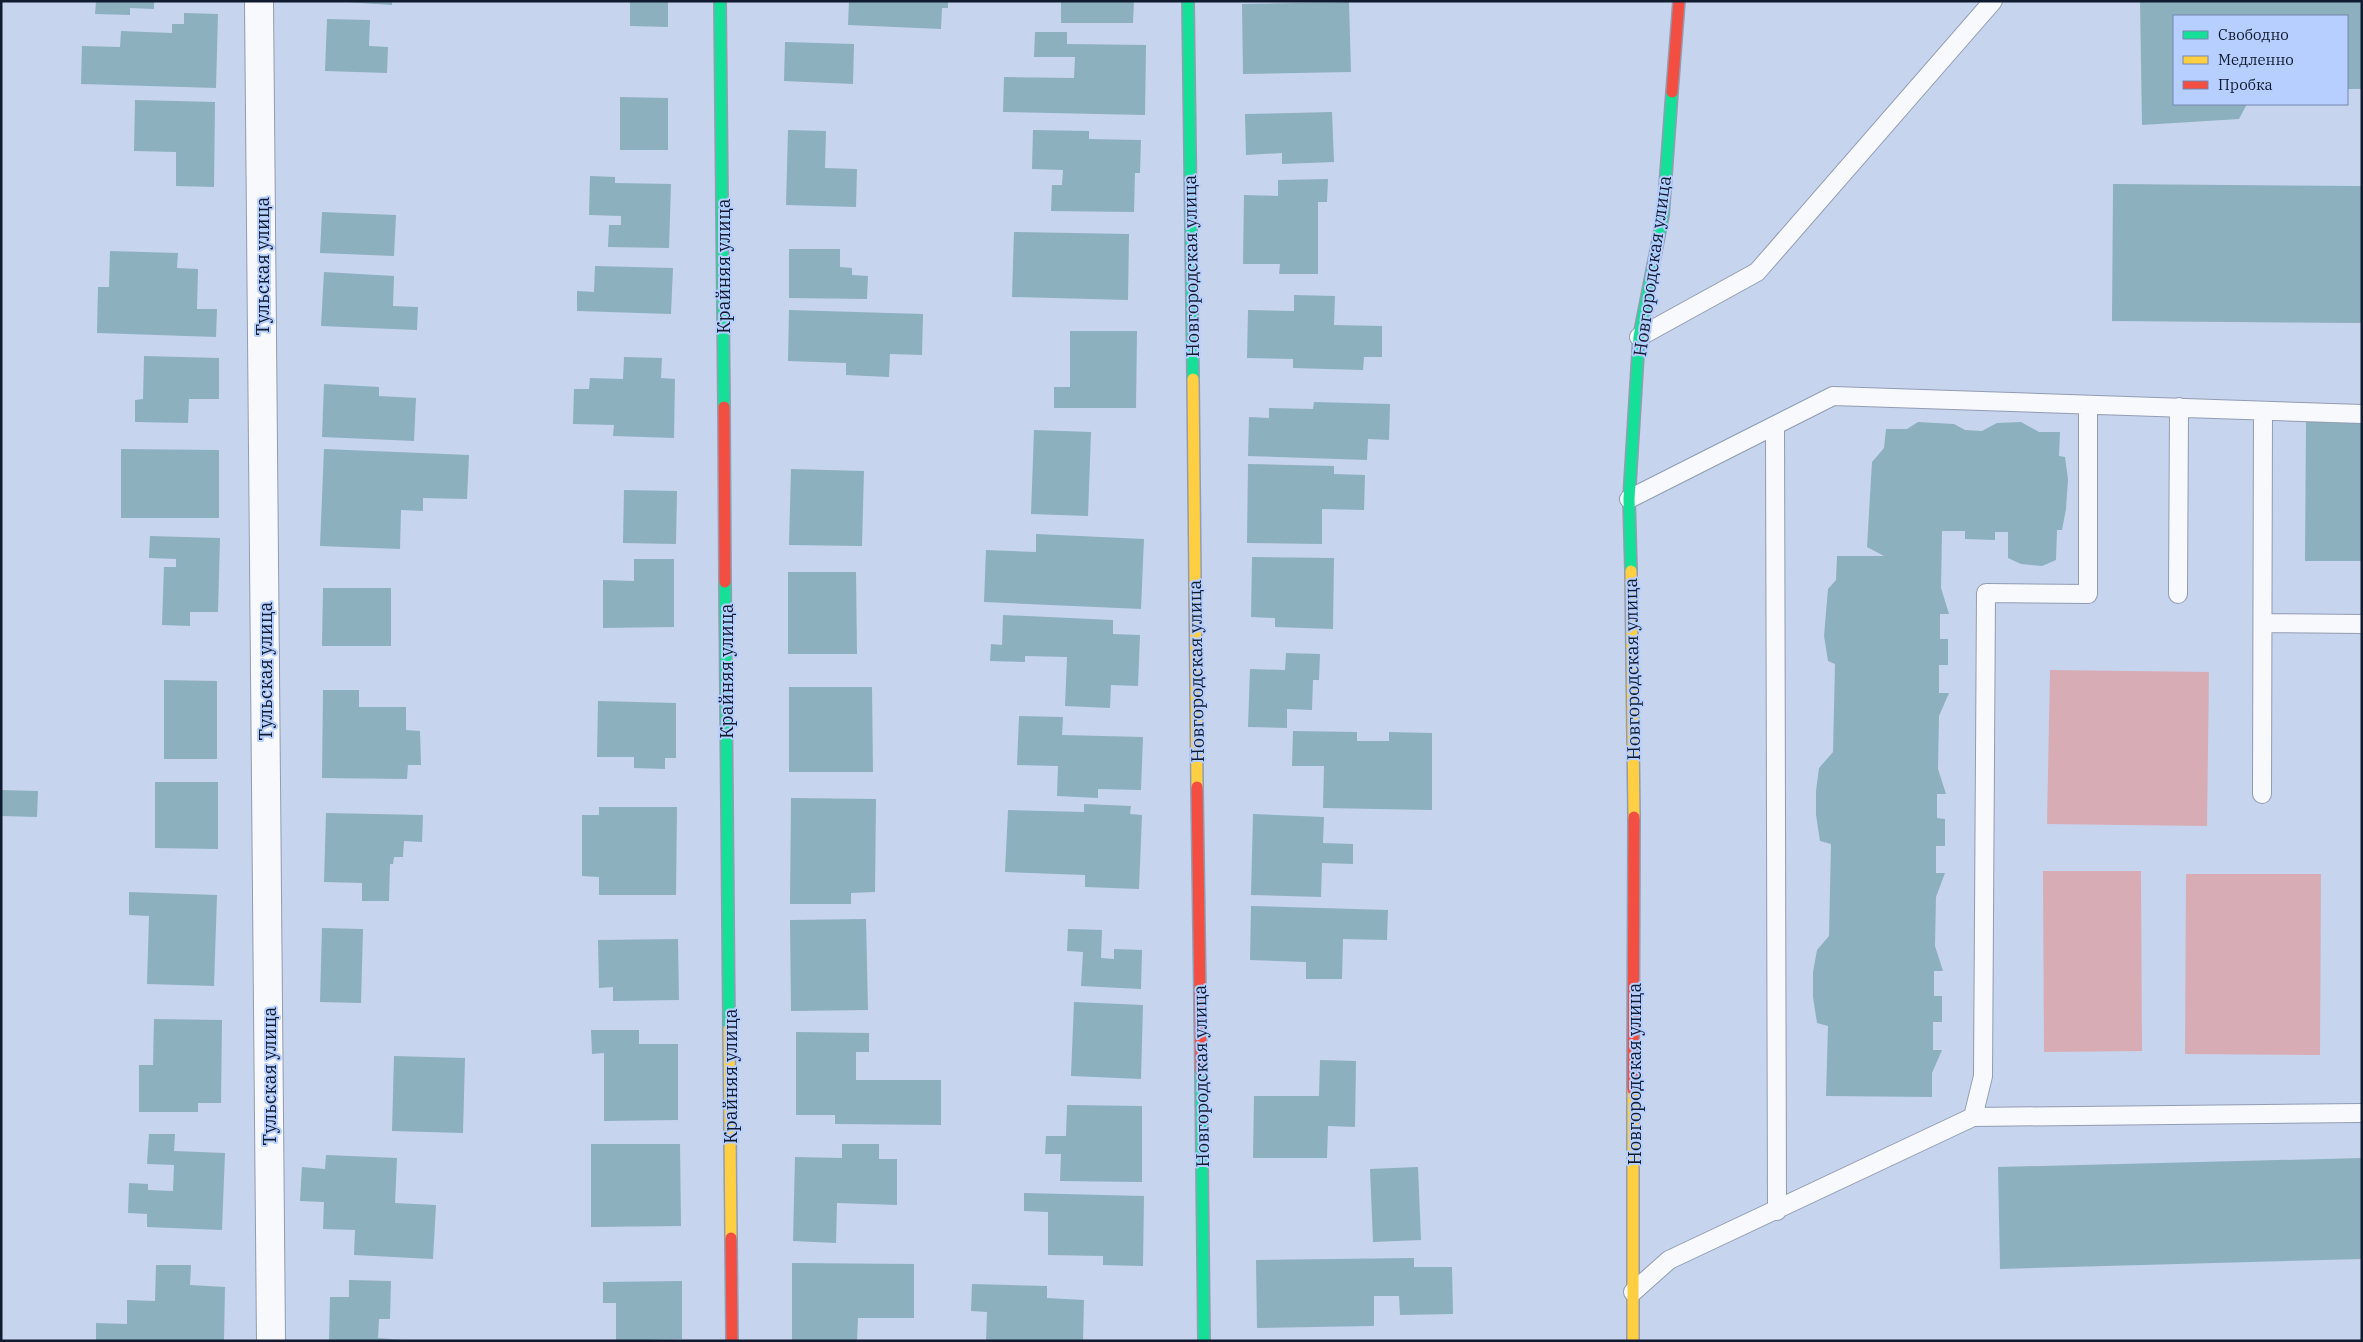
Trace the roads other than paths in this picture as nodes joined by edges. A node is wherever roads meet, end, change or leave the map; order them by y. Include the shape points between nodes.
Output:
1 (259, 1) edge
2 (720, 1) edge
3 (1188, 1) edge
4 (1679, 1) edge
5 (1992, 1) edge
6 (1639, 337) junction
7 (2088, 405) junction
8 (2179, 407) junction
9 (2263, 411) junction
10 (2362, 414) edge
11 (1775, 426) junction
12 (1629, 499) junction
13 (2178, 594) dead end
14 (2262, 623) junction
15 (2362, 624) edge
16 (2262, 794) dead end
17 (2362, 1113) edge
18 (1973, 1116) junction
19 (1777, 1210) junction
20 (1633, 1292) junction
21 (271, 1341) edge
22 (732, 1341) edge
23 (1204, 1341) edge
24 (1632, 1341) edge

1 - 21 street, Тульская улица
2 - 22 street, Крайняя улица
3 - 23 street, Новгородская улица
4 - 6 street, Новгородская улица via 1663,215
5 - 6 lane via 1758,272
6 - 12 street, Новгородская улица
7 - 8 lane
7 - 11 lane via 1833,396
7 - 18 lane via 2088,594 1986,594 1983,1076
8 - 9 lane
8 - 13 lane
9 - 10 lane
9 - 14 lane
11 - 12 lane
11 - 19 lane
12 - 20 street, Новгородская улица via 1634,706
14 - 15 lane
14 - 16 lane
17 - 18 lane
18 - 19 lane
19 - 20 lane via 1669,1260
20 - 24 street, Новгородская улица

